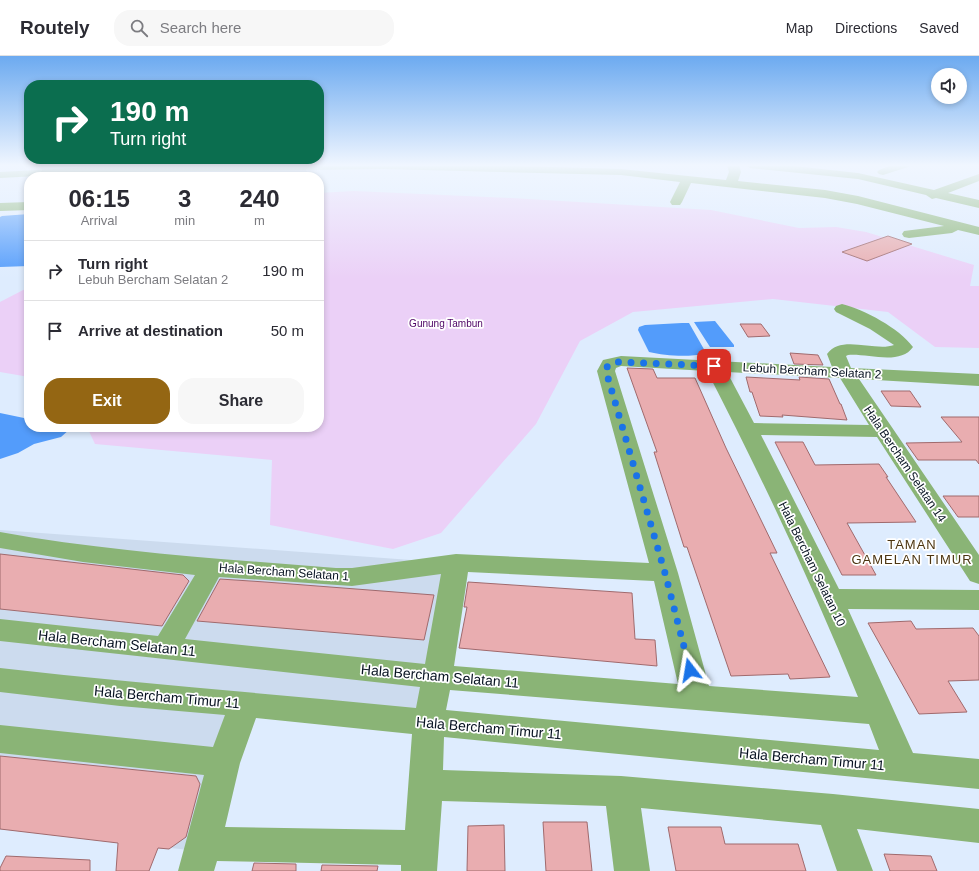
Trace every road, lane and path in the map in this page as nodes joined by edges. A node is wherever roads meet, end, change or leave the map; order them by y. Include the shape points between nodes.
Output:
1 (20, 203) edge
2 (877, 203) edge
3 (916, 203) edge
4 (24, 206) edge
5 (0, 207) edge
6 (16, 207) junction
7 (906, 208) junction
8 (975, 227) edge
9 (909, 234) dead end
10 (842, 309) dead end
11 (714, 366) junction
12 (846, 373) junction
13 (977, 382) edge
14 (747, 429) junction
15 (882, 431) junction
16 (0, 540) edge
17 (456, 563) junction
18 (212, 567) junction
19 (665, 573) junction
20 (979, 575) edge
21 (830, 599) junction
22 (979, 600) edge
23 (0, 630) edge
24 (166, 648) junction
25 (437, 677) junction
26 (0, 680) edge
27 (697, 698) junction
28 (245, 704) junction
29 (880, 712) junction
30 (428, 722) junction
31 (0, 739) edge
32 (224, 764) junction
33 (902, 767) junction
34 (979, 774) edge
35 (426, 785) junction
36 (621, 791) junction
37 (833, 810) junction
38 (979, 826) edge
39 (200, 857) edge
40 (420, 859) edge
41 (632, 871) edge
42 (855, 871) edge

1 - 6 street
2 - 7 street
3 - 7 street
4 - 6 street
5 - 6 street
7 - 8 street
8 - 9 street
10 - 12 street, Hala Bercham Selatan 14 via 882,329 901,341 904,347 898,351 887,352 840,351 836,354 840,366
11 - 12 street, Lebuh Bercham Selatan 2
11 - 14 street, Hala Bercham Selatan 10
11 - 19 street, Lebuh Bercham Selatan 2 via 621,362 609,364 606,371
12 - 13 street, Lebuh Bercham Selatan 2
12 - 15 street, Hala Bercham Selatan 14
14 - 15 street
14 - 21 street, Hala Bercham Selatan 10
15 - 20 street, Hala Bercham Selatan 14
16 - 18 street, Hala Bercham Selatan 1 via 49,550
17 - 18 street, Hala Bercham Selatan 1 via 352,577
17 - 19 street, Hala Bercham Selatan 1
17 - 25 street
18 - 24 street
19 - 27 street
21 - 22 street
21 - 29 street, Hala Bercham Selatan 10
23 - 24 street, Hala Bercham Selatan 11
24 - 25 street, Hala Bercham Selatan 11
25 - 27 street, Hala Bercham Selatan 11
25 - 30 street
26 - 28 street, Hala Bercham Timur 11 via 120,694
27 - 29 street, Hala Bercham Selatan 11
28 - 30 street, Hala Bercham Timur 11
28 - 32 street
29 - 33 street, Hala Bercham Selatan 10
30 - 33 street, Hala Bercham Timur 11
30 - 35 street
31 - 32 street
32 - 39 street
33 - 34 street, Hala Bercham Timur 11
35 - 36 street
35 - 40 street
36 - 37 street
36 - 41 street
37 - 38 street
37 - 42 street
39 - 40 street

